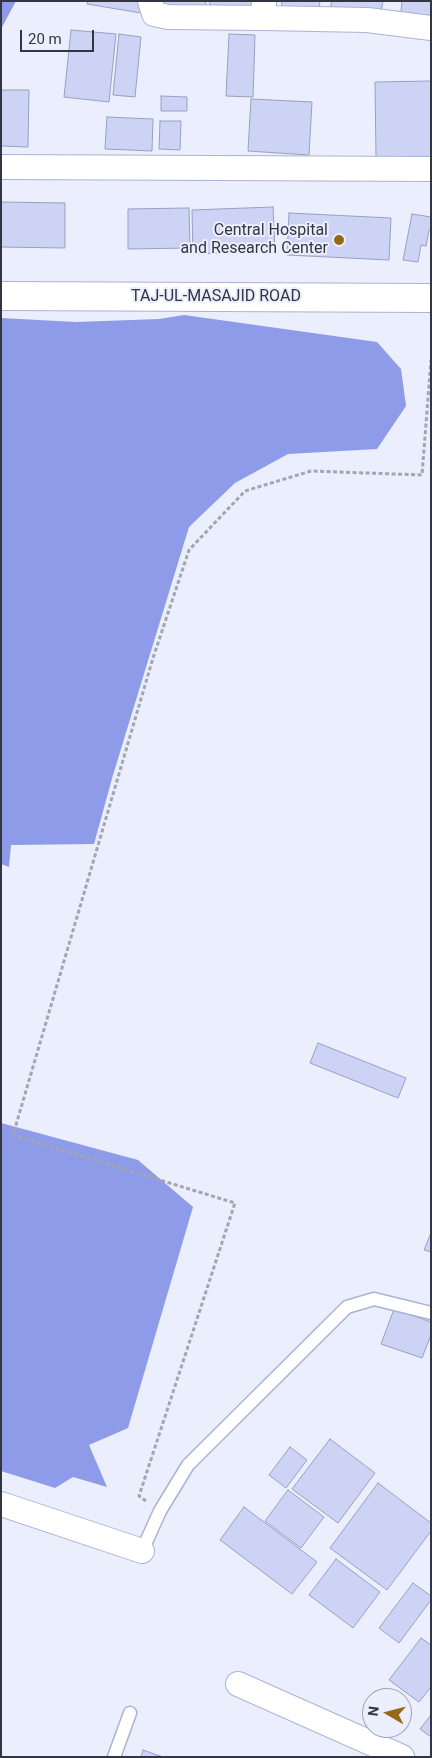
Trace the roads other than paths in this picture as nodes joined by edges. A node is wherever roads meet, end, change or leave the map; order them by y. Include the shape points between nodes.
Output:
1 (150, 1) edge
2 (263, 9) edge
3 (431, 28) edge
4 (1, 166) edge
5 (431, 170) edge
6 (1, 296) edge
7 (431, 298) edge
8 (431, 1313) edge
9 (1, 1504) edge
10 (142, 1551) joint
11 (238, 1684) dead end
12 (130, 1713) dead end
13 (114, 1757) edge
14 (402, 1757) edge

1 - 2 street via 154,14 159,16
2 - 3 street
4 - 5 street
6 - 7 main road, TAJ-UL-MASAJID ROAD
8 - 10 lane via 374,1299 347,1307 188,1465 160,1511
9 - 10 street
11 - 14 street
12 - 13 lane

